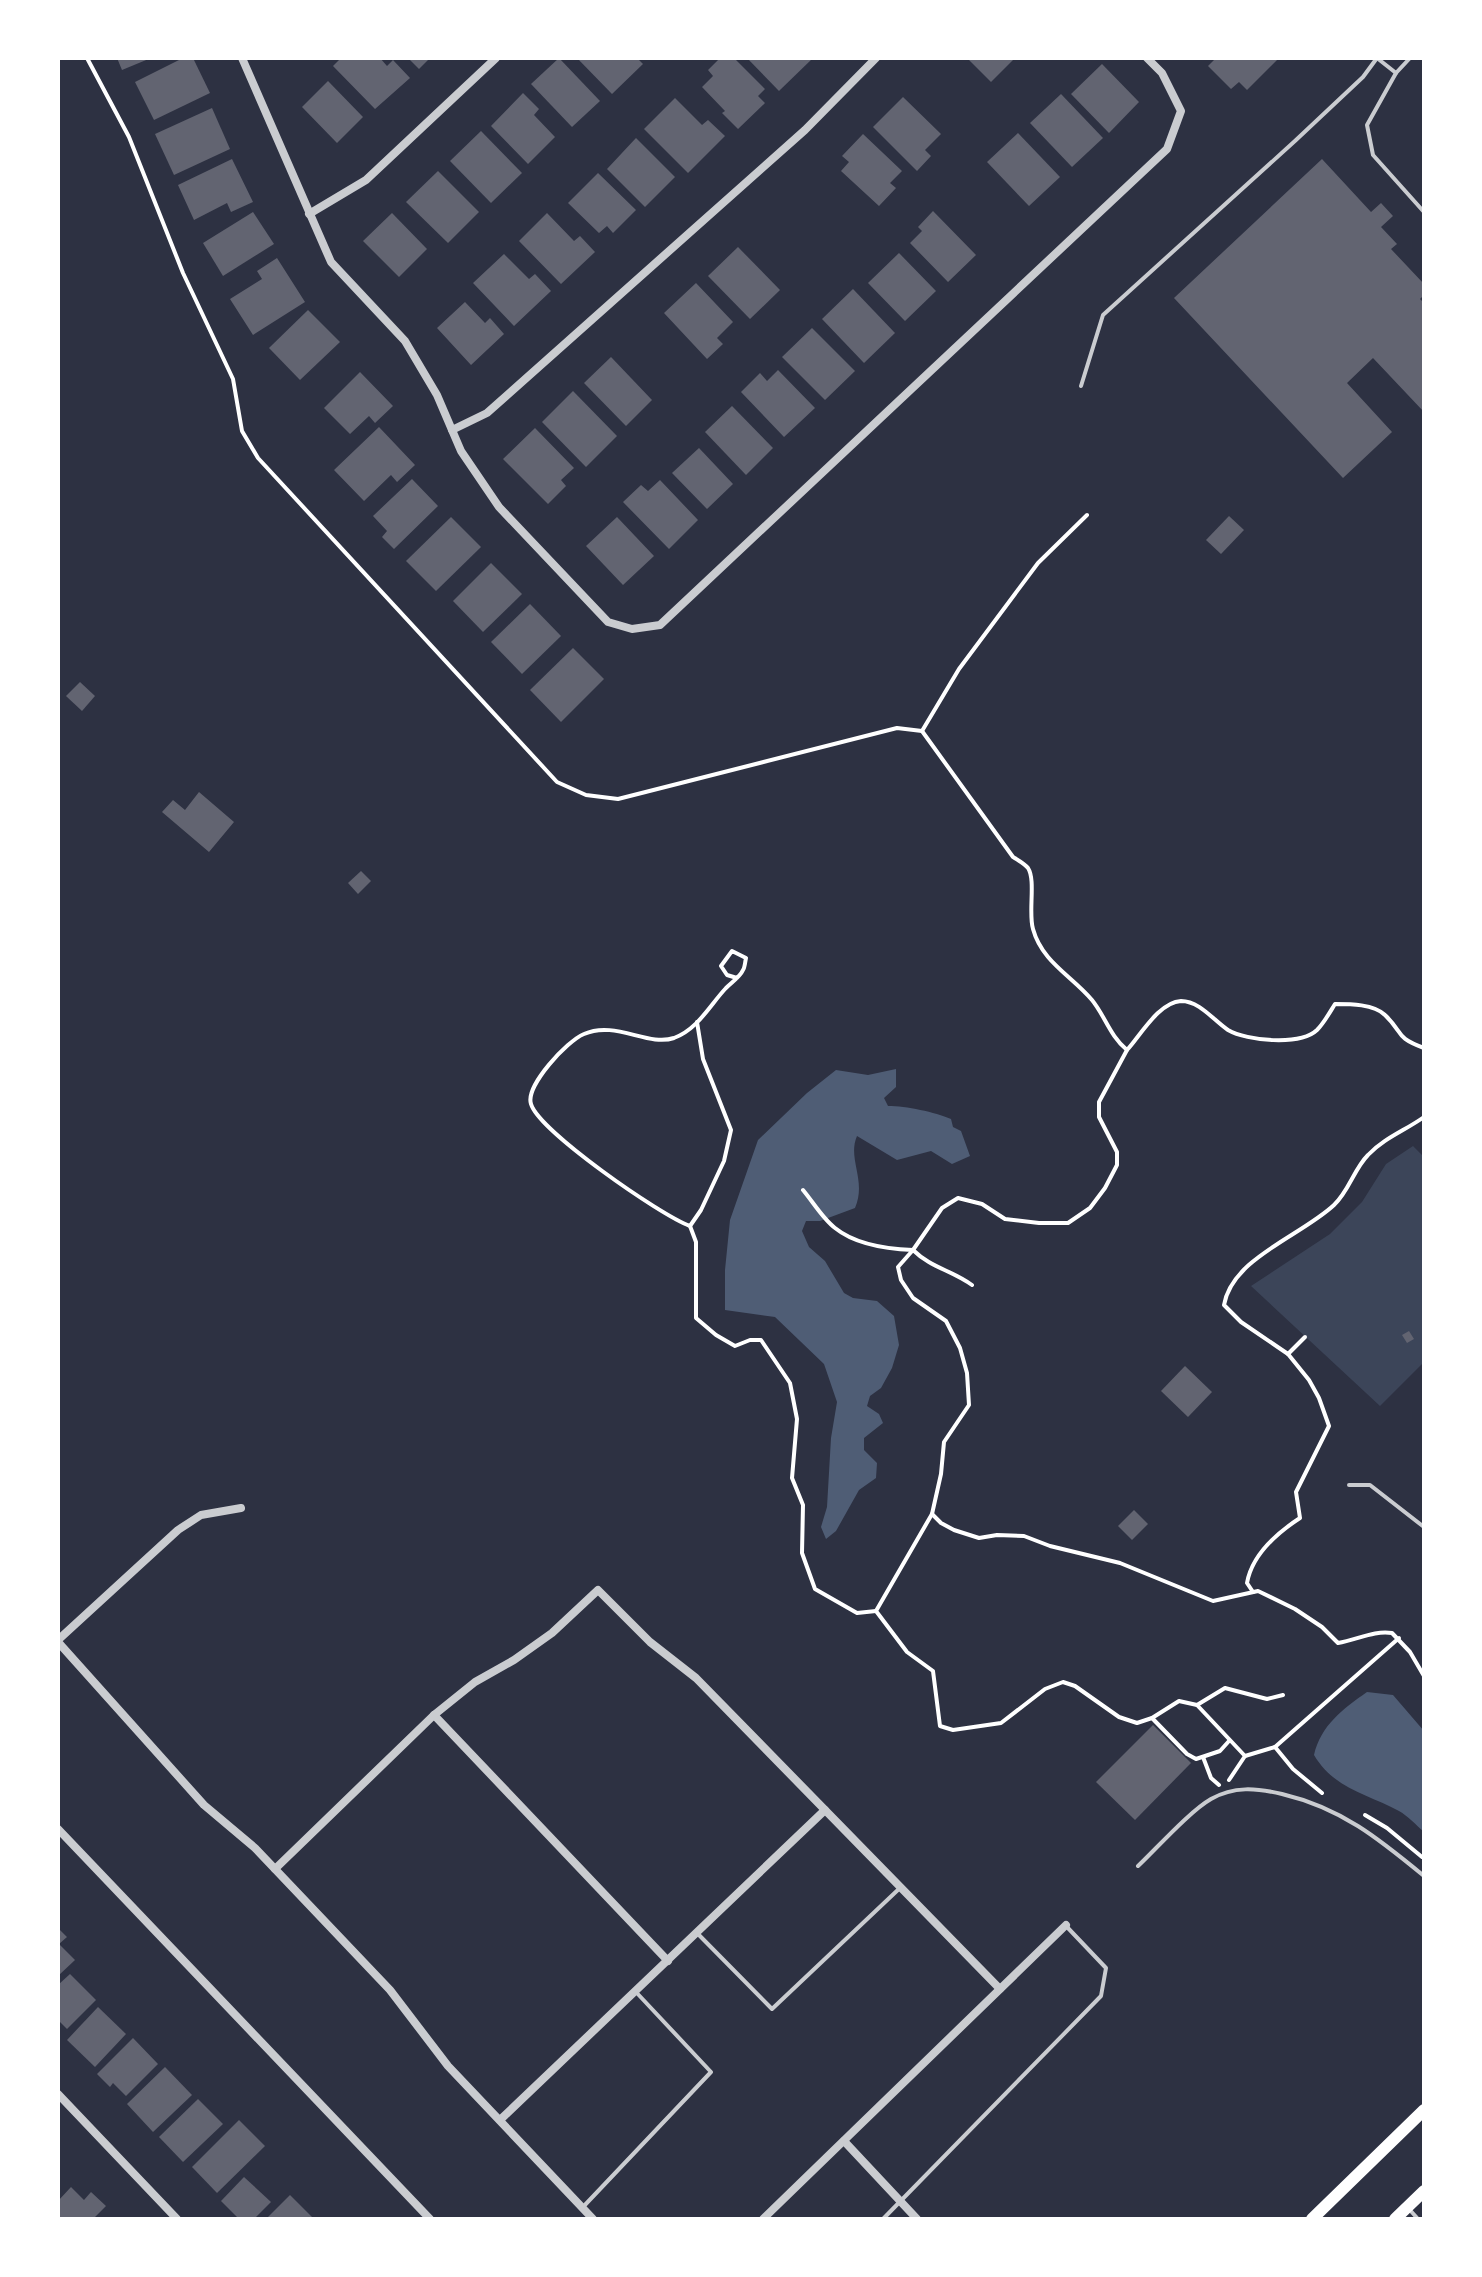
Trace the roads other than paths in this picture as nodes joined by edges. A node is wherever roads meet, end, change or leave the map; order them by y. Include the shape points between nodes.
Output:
1 (242, 58) edge
2 (496, 58) edge
3 (876, 58) edge
4 (1147, 58) edge
5 (1377, 58) edge
6 (1410, 58) edge
7 (1396, 73) junction
8 (1424, 212) edge
9 (309, 214) junction
10 (1081, 386) dead end
11 (452, 430) junction
12 (1349, 1485) dead end
13 (241, 1508) dead end
14 (1424, 1527) edge
15 (58, 1641) edge
16 (434, 1715) junction
17 (825, 1810) junction
18 (58, 1829) edge
19 (1138, 1866) dead end
20 (275, 1869) junction
21 (1424, 1876) edge
22 (901, 1887) junction
23 (1066, 1925) joint
24 (697, 1933) junction
25 (668, 1961) junction
26 (1000, 1989) junction
27 (635, 1991) junction
28 (58, 2094) edge
29 (1424, 2110) edge
30 (500, 2120) junction
31 (844, 2141) junction
32 (1424, 2191) edge
33 (902, 2202) junction
34 (582, 2207) junction
35 (1407, 2208) junction
36 (177, 2219) edge
37 (430, 2219) edge
38 (593, 2219) edge
39 (763, 2219) edge
40 (883, 2219) edge
41 (917, 2219) edge
42 (1312, 2219) edge
43 (1395, 2219) edge
44 (1418, 2219) edge

1 - 9 street
2 - 9 street via 366,180
3 - 11 street via 805,130 487,413
4 - 11 street via 1162,73 1181,111 1167,149 660,625 632,629 608,622 499,507
5 - 7 lane
5 - 10 lane via 1296,140 1103,315
6 - 7 lane
7 - 8 lane via 1367,125 1373,155
9 - 11 street via 331,262 405,341
12 - 14 lane via 1370,1485
13 - 15 street via 201,1515 178,1530
15 - 20 street via 204,1805
16 - 17 street via 552,1633 598,1590 696,1678
16 - 20 street
16 - 25 street
17 - 22 street
17 - 24 street
18 - 37 street
19 - 21 lane via 1208,1801 1226,1791 1253,1788 1315,1802 1381,1840
20 - 30 street via 390,1990 448,2066
22 - 24 lane via 772,2009
22 - 26 street
23 - 26 street
23 - 33 lane via 1106,1968 1101,1996
24 - 25 street
25 - 27 street
26 - 31 street
27 - 30 street
27 - 34 lane via 711,2072
28 - 36 street
29 - 42 main road
30 - 34 street
31 - 33 street
31 - 39 street
32 - 35 main road
33 - 40 lane
33 - 41 street
34 - 38 street
35 - 43 main road
35 - 44 lane

